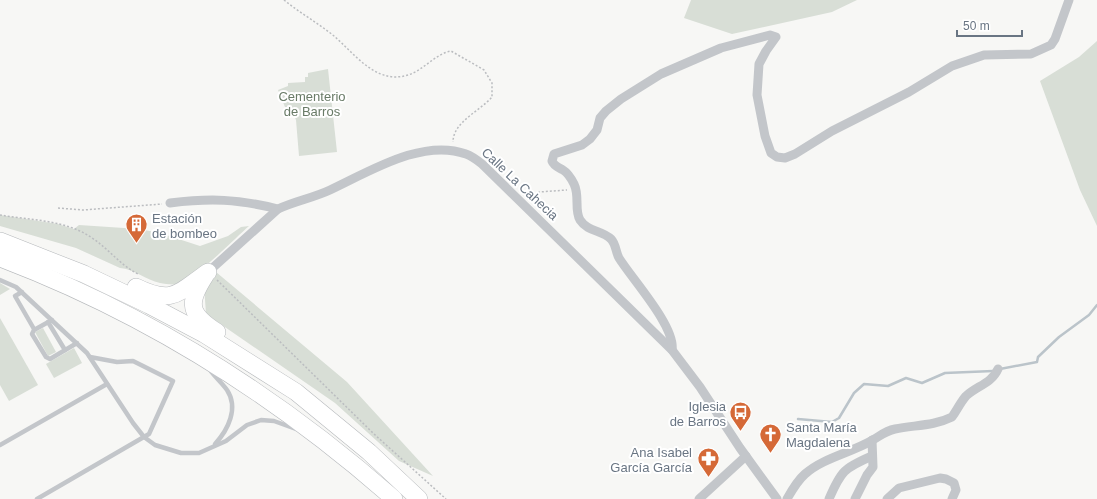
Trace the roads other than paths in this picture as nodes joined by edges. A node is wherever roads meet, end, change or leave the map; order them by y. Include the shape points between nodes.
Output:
1 (1069, 0) edge
2 (170, 203) road end
3 (278, 209) junction
4 (1, 241) edge
5 (0, 258) edge
6 (40, 264) junction
7 (0, 267) edge
8 (208, 272) junction
9 (0, 280) edge
10 (22, 292) junction
11 (50, 321) junction
12 (34, 330) junction
13 (77, 343) junction
14 (65, 350) junction
15 (672, 350) junction
16 (193, 351) junction
17 (90, 357) junction
18 (997, 371) dead end
19 (107, 384) junction
20 (296, 392) junction
21 (144, 437) junction
22 (872, 440) junction
23 (325, 441) junction
24 (0, 444) edge
25 (212, 447) junction
26 (746, 456) junction
27 (872, 456) junction
28 (37, 499) edge
29 (394, 499) edge
30 (419, 499) edge
31 (699, 499) edge
32 (777, 499) edge
33 (788, 499) edge
34 (828, 499) edge
35 (856, 499) edge
36 (887, 499) edge
37 (952, 499) edge

1 - 15 street via 1050,45 1031,54 984,55 952,66 785,158 771,153 757,95 759,64 776,37 770,35 721,48 661,74 606,111 600,118 597,130 582,145 554,154 553,164 564,170 575,185 578,214 584,225 610,238 614,243 619,258 640,286 669,334 673,343
2 - 3 street via 219,199
3 - 8 street, Calle La Cahecia
3 - 15 street, Calle La Cahecia via 329,190 390,162 426,151 454,150 468,154 482,164
4 - 6 highway
5 - 6 highway
6 - 7 highway
6 - 8 highway via 71,258 152,295 167,297 182,292
6 - 16 highway
6 - 20 highway via 149,305 204,334
8 - 20 highway via 194,299 194,311 201,322 276,371
9 - 10 lane
10 - 11 lane
10 - 12 lane via 15,296
11 - 12 lane
11 - 13 lane
11 - 14 lane
12 - 14 lane via 32,334 46,357 50,359
13 - 14 lane
13 - 17 lane
15 - 26 street, Calle La Cahecia
16 - 23 highway via 273,402
16 - 25 lane via 228,390 232,402 229,424 223,436
17 - 19 lane
17 - 21 lane via 117,362 133,361 173,381 149,434
18 - 22 street via 994,378 967,396 956,408 954,416 918,427 882,432
19 - 21 lane
19 - 24 lane
20 - 30 highway via 369,452
21 - 25 lane via 162,448 181,453 199,453
21 - 28 lane
22 - 27 street
22 - 33 street via 805,474 792,488
23 - 25 lane via 274,421 261,420 247,425 226,441
23 - 29 highway
26 - 31 street
26 - 32 street, Calle La Cahecia
27 - 34 street via 845,470 836,481
27 - 35 street via 873,467
36 - 37 street via 899,488 940,478 954,483 956,490

